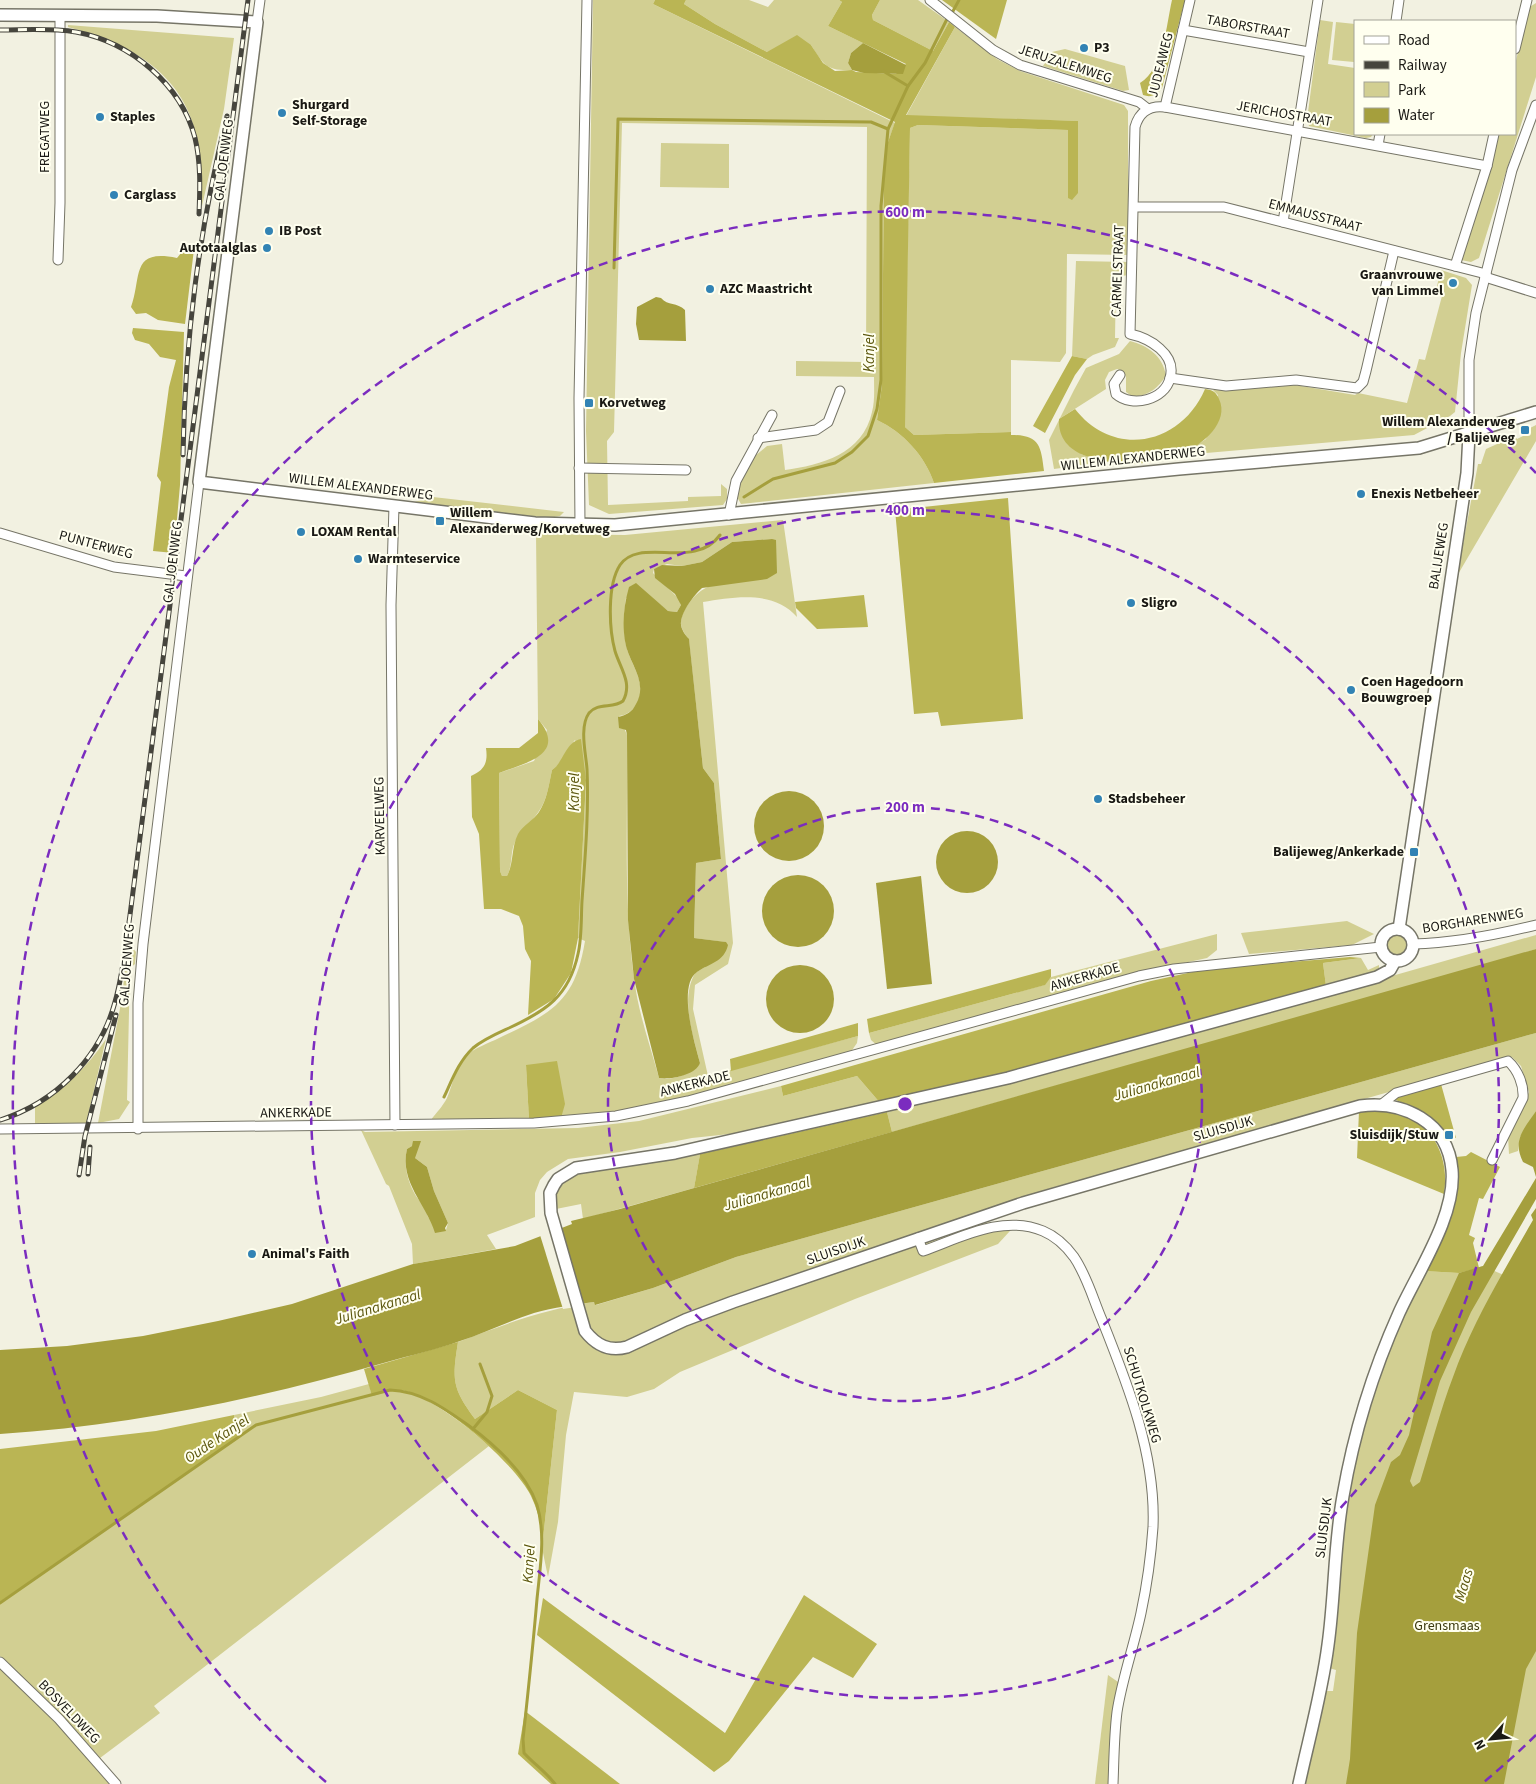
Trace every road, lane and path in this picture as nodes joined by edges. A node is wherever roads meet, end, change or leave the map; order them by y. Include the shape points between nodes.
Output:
1 (260, 0) edge
2 (587, 0) edge
3 (930, 0) edge
4 (1190, 0) edge
5 (1318, 0) edge
6 (1399, 0) edge
7 (1527, 0) edge
8 (0, 15) edge
9 (60, 15) junction
10 (1396, 20) edge
11 (257, 22) junction
12 (1183, 30) junction
13 (1516, 45) edge
14 (1309, 52) junction
15 (1536, 105) edge
16 (1165, 107) junction
17 (1148, 109) junction
18 (1299, 131) junction
19 (1380, 135) edge
20 (1494, 135) edge
21 (1378, 145) junction
22 (1487, 166) junction
23 (1134, 207) junction
24 (1283, 222) junction
25 (1394, 251) junction
26 (58, 260) dead end
27 (1455, 266) junction
28 (1485, 276) junction
29 (1536, 293) edge
30 (1120, 375) dead end
31 (1170, 378) junction
32 (840, 391) dead end
33 (1536, 412) edge
34 (772, 415) dead end
35 (1468, 434) junction
36 (758, 438) junction
37 (579, 468) junction
38 (686, 470) dead end
39 (199, 482) junction
40 (394, 506) junction
41 (729, 515) junction
42 (580, 526) junction
43 (0, 534) edge
44 (186, 576) junction
45 (1536, 925) edge
46 (1399, 929) junction
47 (1413, 944) junction
48 (1381, 947) junction
49 (1395, 961) junction
50 (1382, 1104) junction
51 (395, 1125) junction
52 (0, 1129) edge
53 (138, 1129) junction
54 (1492, 1160) dead end
55 (918, 1238) junction
56 (0, 1662) edge
57 (116, 1784) edge
58 (1113, 1784) edge
59 (1299, 1784) edge

1 - 11 street, GALJOENWEG
2 - 37 street
3 - 17 street, JERUZALEMWEG via 993,50 1020,65 1139,102
4 - 12 street, JUDEAWEG
5 - 14 street
6 - 10 street
7 - 13 street
8 - 9 street
9 - 11 street
9 - 26 street, FREGATWEG
11 - 39 street, GALJOENWEG
12 - 14 street, TABORSTRAAT
12 - 16 street, JUDEAWEG
14 - 18 street
15 - 28 street, BALIJEWEG via 1512,170
16 - 17 street, JUDEAWEG
16 - 18 street, JERICHOSTRAAT
17 - 23 street, JUDEAWEG via 1139,116 1135,127
18 - 21 street, JERICHOSTRAAT
18 - 24 street
19 - 21 street
20 - 22 street
21 - 22 street, JERICHOSTRAAT
22 - 27 street
23 - 24 street, EMMAUSSTRAAT via 1224,207
23 - 31 street, CARMELSTRAAT via 1130,334 1151,340 1160,348 1171,369
24 - 25 street, EMMAUSSTRAAT
25 - 27 street, EMMAUSSTRAAT
25 - 31 street via 1366,371 1357,388 1296,380 1226,386
27 - 28 street, EMMAUSSTRAAT
28 - 29 street, EMMAUSSTRAAT
28 - 35 street, BALIJEWEG via 1470,353
30 - 31 street via 1114,384 1116,394 1136,402 1153,396
32 - 36 street via 828,422 816,430
33 - 35 street, WILLEM ALEXANDERWEG
34 - 36 street
35 - 41 street, WILLEM ALEXANDERWEG via 1419,448
35 - 46 street, BALIJEWEG via 1467,473
36 - 41 street via 736,481
37 - 38 street
37 - 42 street
39 - 40 street, WILLEM ALEXANDERWEG
39 - 44 street, GALJOENWEG
40 - 42 street, WILLEM ALEXANDERWEG
40 - 51 street, KARVEELWEG via 391,615
41 - 42 street, WILLEM ALEXANDERWEG
43 - 44 street, PUNTERWEG via 114,567
44 - 53 street, GALJOENWEG via 143,944 138,1003
45 - 47 street, BORGHARENWEG via 1475,938
46 - 47 street via 1408,933
46 - 48 street via 1385,934
47 - 49 street via 1407,957
48 - 49 street via 1385,956
48 - 51 street, ANKERKADE via 1174,969 1139,976 688,1101 616,1116 534,1123
49 - 55 street, SLUISDIJK via 1388,972 1377,977 1027,1073 675,1153 576,1168 558,1178 550,1193 551,1213 582,1323 590,1337 600,1345 618,1349 685,1320
50 - 54 street via 1396,1093 1508,1061 1516,1068 1524,1092
50 - 55 street, SLUISDIJK via 1360,1106 1096,1180
50 - 59 street, SLUISDIJK via 1398,1106 1420,1116 1438,1135 1449,1156 1451,1185 1440,1227 1381,1355 1360,1422 1343,1496 1328,1645
51 - 53 street, ANKERKADE
52 - 53 street, ANKERKADE
55 - 58 street, SCHUTKOLKWEG via 923,1251 1006,1225 1029,1227 1052,1236 1068,1250 1082,1270 1129,1391 1146,1454 1153,1525 1141,1614 1117,1711
56 - 57 street, BOSVELDWEG via 59,1719

